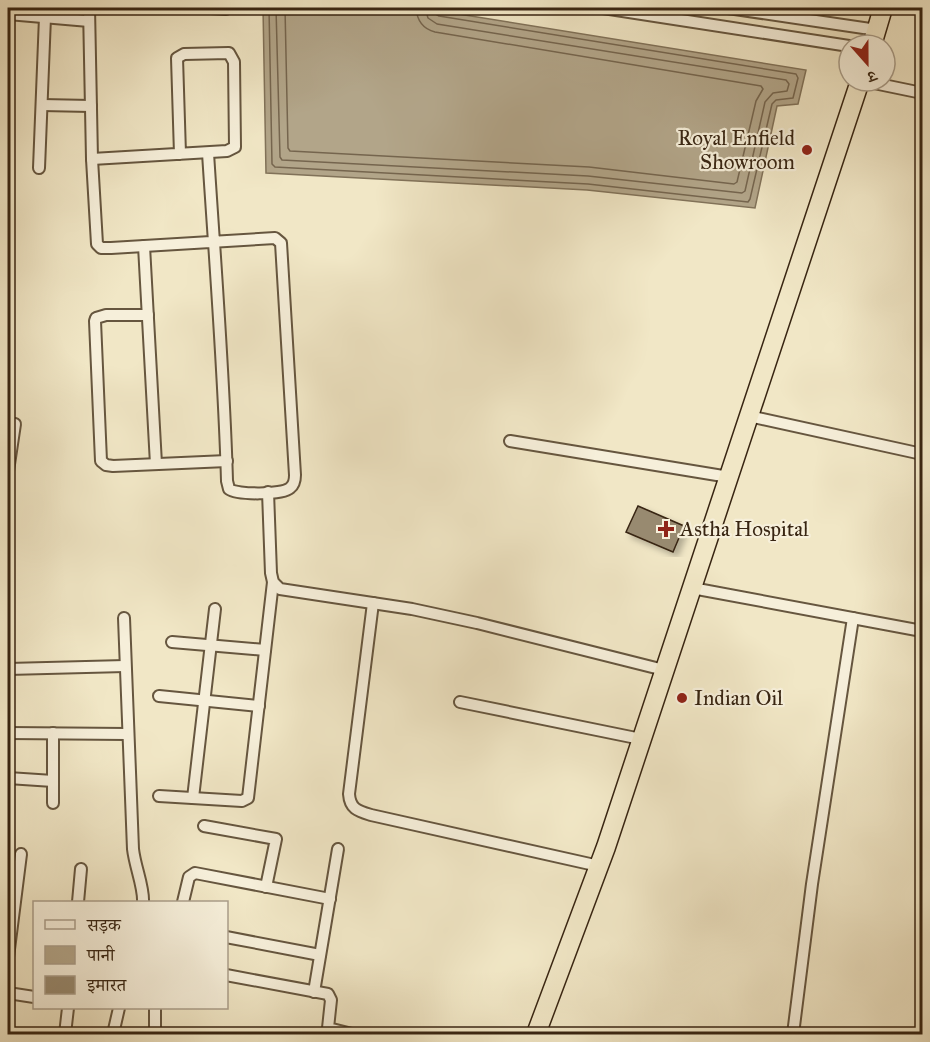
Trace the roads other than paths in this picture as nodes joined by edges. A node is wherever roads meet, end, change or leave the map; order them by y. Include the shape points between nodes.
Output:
1 (89, 8) edge
2 (211, 8) edge
3 (603, 8) edge
4 (728, 8) edge
5 (883, 8) edge
6 (226, 9) dead end
7 (628, 9) edge
8 (8, 14) edge
9 (45, 17) junction
10 (89, 21) junction
11 (850, 33) edge
12 (876, 33) edge
13 (837, 44) edge
14 (897, 88) edge
15 (858, 93) edge
16 (922, 93) edge
17 (42, 105) junction
18 (91, 106) junction
19 (208, 153) junction
20 (180, 154) junction
21 (92, 159) junction
22 (39, 168) dead end
23 (214, 242) junction
24 (144, 246) junction
25 (148, 315) junction
26 (748, 416) junction
27 (15, 424) dead end
28 (510, 441) dead end
29 (922, 454) edge
30 (227, 460) junction
31 (156, 464) junction
32 (8, 471) edge
33 (729, 477) junction
34 (268, 492) junction
35 (273, 582) junction
36 (692, 588) junction
37 (373, 603) junction
38 (215, 609) dead end
39 (124, 618) dead end
40 (853, 618) junction
41 (922, 630) edge
42 (172, 642) dead end
43 (211, 645) junction
44 (265, 650) junction
45 (125, 666) junction
46 (8, 669) edge
47 (664, 670) junction
48 (159, 696) dead end
49 (204, 699) junction
50 (460, 702) dead end
51 (259, 706) junction
52 (8, 733) edge
53 (53, 733) junction
54 (127, 734) junction
55 (641, 739) junction
56 (8, 778) edge
57 (53, 781) junction
58 (159, 796) dead end
59 (193, 798) junction
60 (53, 803) dead end
61 (204, 826) dead end
62 (338, 849) dead end
63 (21, 854) dead end
64 (599, 866) junction
65 (81, 869) dead end
66 (266, 887) junction
67 (330, 899) junction
68 (78, 901) edge
69 (143, 901) edge
70 (183, 901) edge
71 (228, 937) edge
72 (320, 956) junction
73 (8, 957) edge
74 (228, 975) edge
75 (314, 992) junction
76 (8, 993) edge
77 (33, 997) edge
78 (68, 1009) edge
79 (119, 1009) edge
80 (155, 1009) edge
81 (328, 1031) edge
82 (65, 1035) edge
83 (113, 1035) edge
84 (155, 1035) edge
85 (352, 1035) edge
86 (536, 1035) edge
87 (793, 1035) edge

1 - 10 street
2 - 6 street
3 - 7 street
4 - 11 street
5 - 12 highway
7 - 13 street
8 - 9 street
9 - 10 street
9 - 17 street
10 - 18 street
14 - 16 street
15 - 26 highway
17 - 18 street
17 - 22 street
18 - 21 street
19 - 20 street
19 - 20 street via 228,152 235,147 234,62 229,53 184,54 177,58
19 - 23 street
20 - 21 street
21 - 24 street via 97,244 101,248
23 - 24 street
23 - 30 street
23 - 34 street via 275,238 281,243 295,475 291,488
24 - 25 street
25 - 31 street
25 - 31 street via 106,315 94,321 100,455 105,465
26 - 29 street
26 - 33 highway
27 - 32 street
28 - 33 street
30 - 31 street
30 - 34 street via 229,489 239,494
33 - 36 highway
34 - 35 street
35 - 37 street via 286,591
35 - 44 street
36 - 40 street
36 - 47 highway
37 - 47 street via 508,630
37 - 64 street via 349,794 353,808
38 - 43 street
39 - 45 street
40 - 41 street
40 - 87 street
42 - 43 street
43 - 44 street
43 - 49 street
44 - 51 street
45 - 46 street
45 - 54 street
47 - 55 highway
48 - 49 street
49 - 51 street
49 - 59 street
50 - 55 street
51 - 59 street via 248,798
52 - 53 street
53 - 54 street
53 - 57 street
54 - 69 street via 133,849
55 - 64 highway
56 - 57 street
57 - 60 street
58 - 59 street
61 - 66 street via 276,839
62 - 67 street
63 - 73 street
64 - 86 highway
65 - 68 street
66 - 67 street
66 - 70 street via 192,874
67 - 72 street
71 - 72 street
72 - 75 street
74 - 75 street
75 - 81 street via 330,997
76 - 77 street
78 - 82 street
79 - 83 street
80 - 84 street
81 - 85 street

